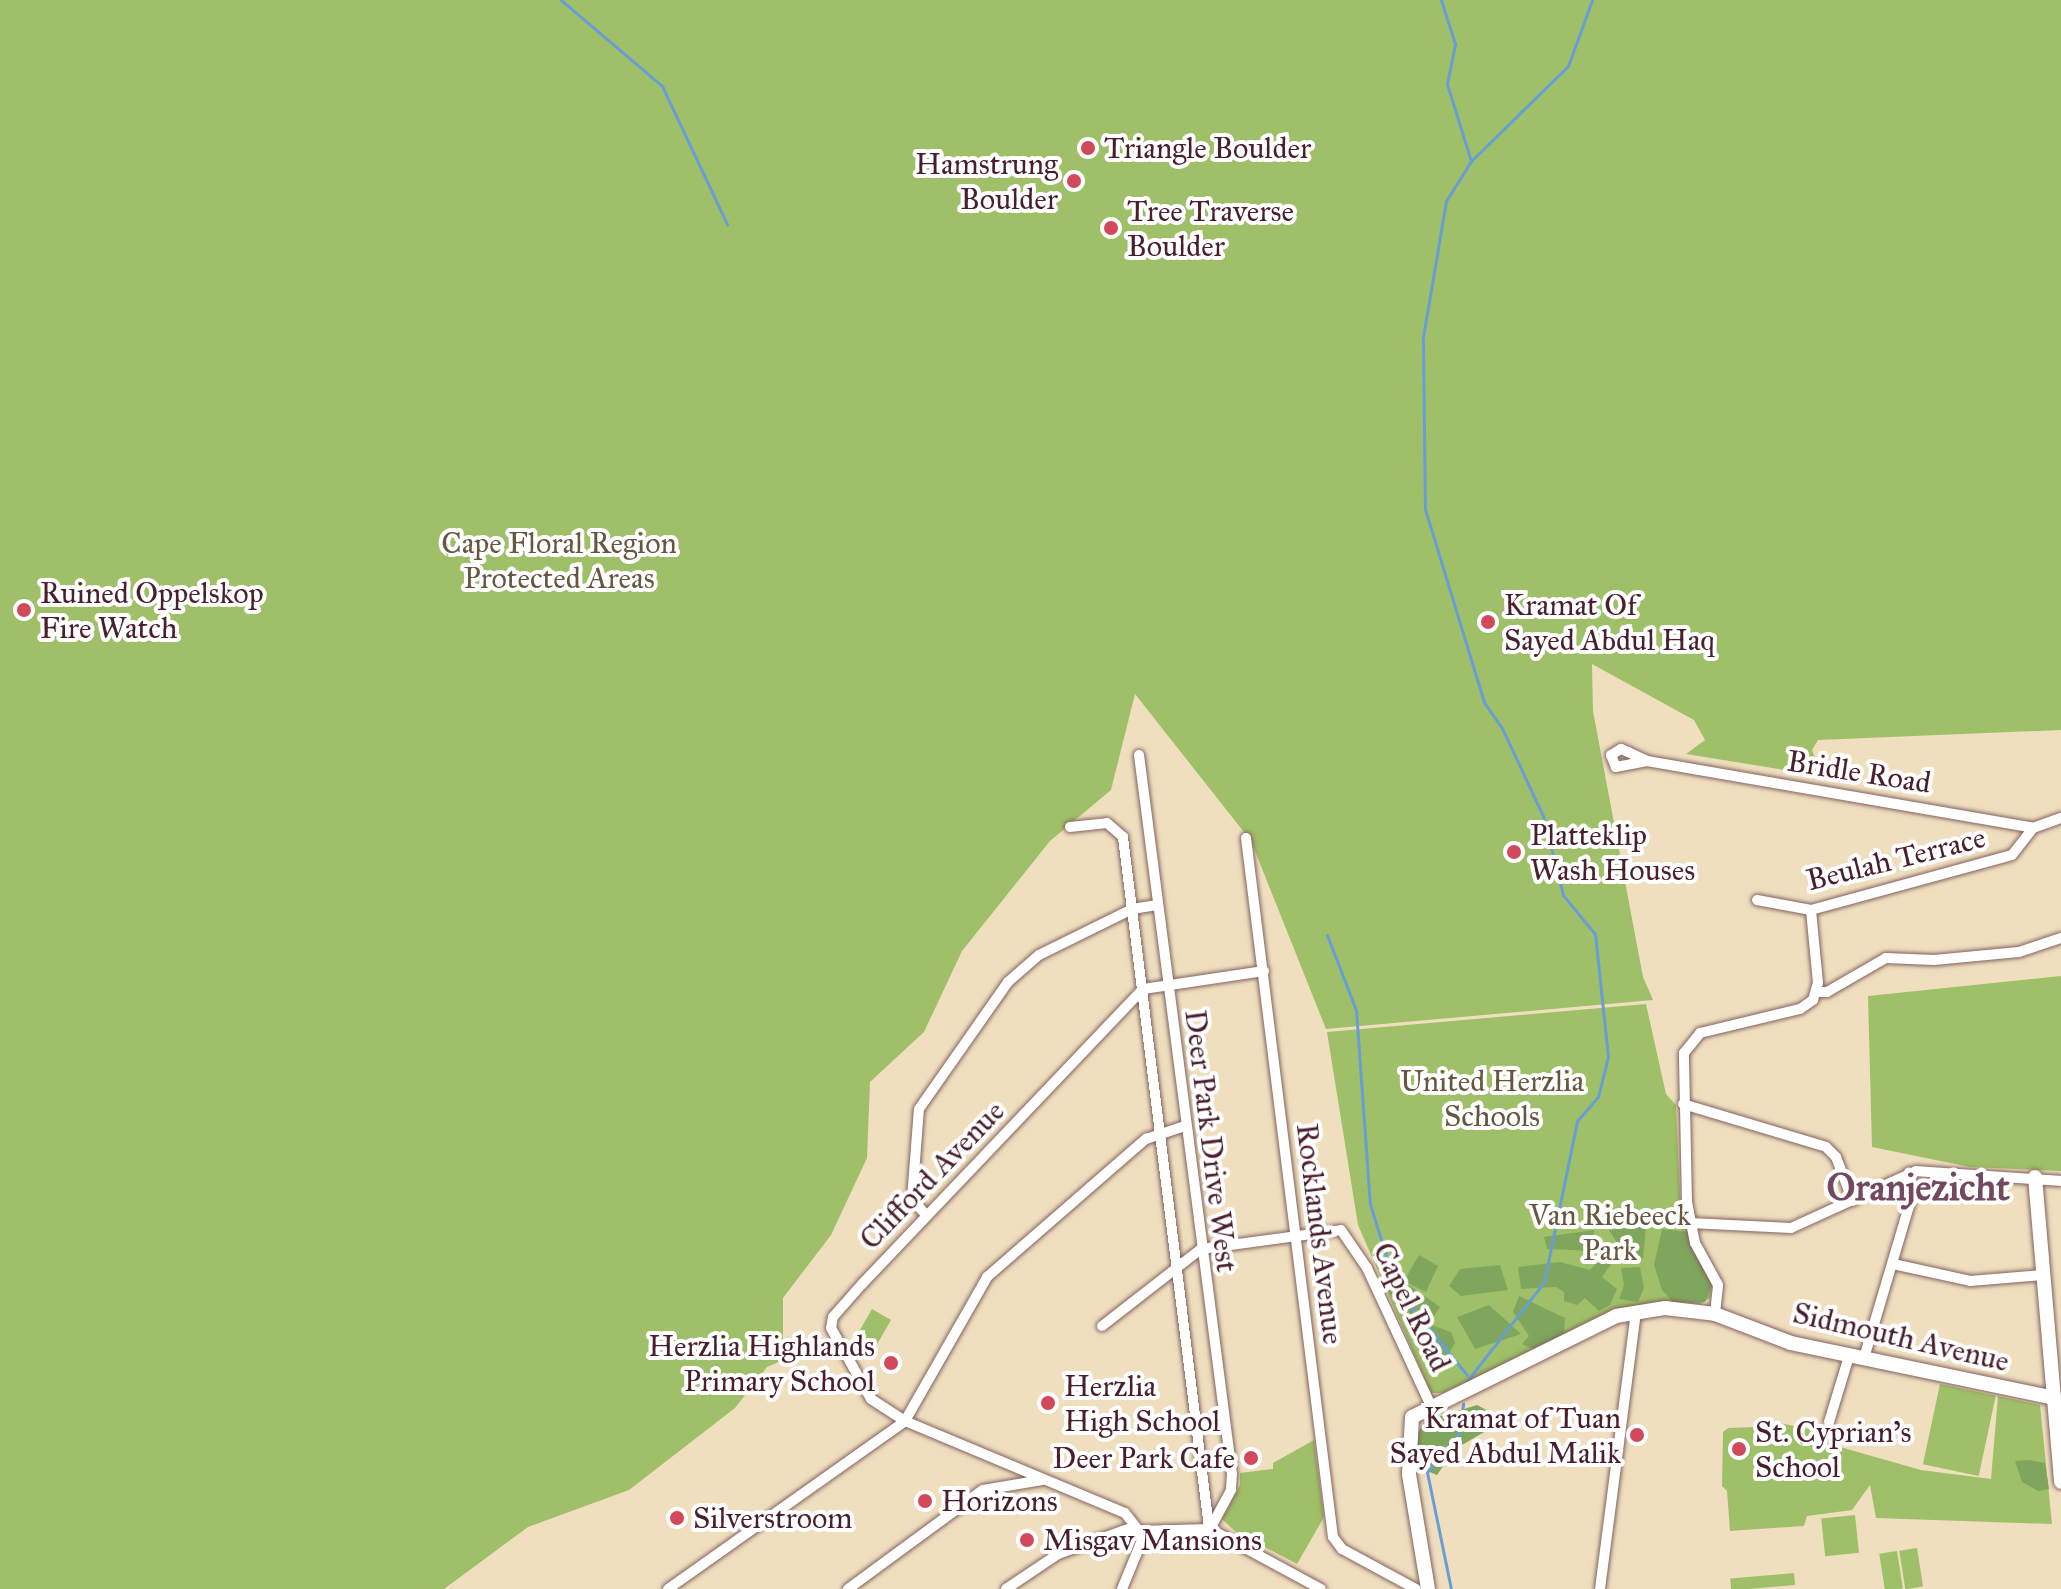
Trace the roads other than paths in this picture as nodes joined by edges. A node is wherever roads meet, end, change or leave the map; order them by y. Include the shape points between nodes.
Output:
1 (1139, 755) dead end
2 (1647, 761) dead end
3 (2061, 818) edge
4 (1070, 827) dead end
5 (2033, 828) junction
6 (1246, 838) dead end
7 (1757, 900) dead end
8 (1156, 905) junction
9 (1132, 909) junction
10 (1811, 910) junction
11 (2061, 938) edge
12 (1264, 971) junction
13 (1167, 984) junction
14 (1143, 989) junction
15 (1817, 992) junction
16 (1683, 1104) junction
17 (1185, 1126) junction
18 (1161, 1134) junction
19 (1909, 1172) junction
20 (2035, 1177) junction
21 (2061, 1181) edge
22 (1853, 1201) junction
23 (926, 1215) junction
24 (1690, 1223) junction
25 (1296, 1236) junction
26 (1201, 1249) junction
27 (1179, 1262) junction
28 (1893, 1264) junction
29 (2043, 1275) junction
30 (1636, 1311) junction
31 (1715, 1314) junction
32 (1102, 1326) dead end
33 (1856, 1357) junction
34 (2054, 1398) junction
35 (1430, 1404) junction
36 (905, 1421) junction
37 (1829, 1422) dead end
38 (1048, 1480) junction
39 (2061, 1482) edge
40 (1231, 1490) junction
41 (1206, 1491) junction
42 (1134, 1527) junction
43 (1210, 1529) junction
44 (1145, 1533) junction
45 (668, 1589) edge
46 (848, 1589) edge
47 (1006, 1589) edge
48 (1122, 1589) edge
49 (1321, 1589) edge
50 (1416, 1589) edge
51 (1428, 1589) edge
52 (1600, 1589) edge

1 - 8 street, Deer Park Drive West
2 - 5 street, Bridle Road
3 - 5 street, Bridle Road
4 - 9 street via 1101,822 1121,831
5 - 10 street, Beulah Terrace via 2012,855
6 - 12 street, Rocklands Avenue
7 - 10 street, Beulah Terrace
8 - 9 street
8 - 13 street, Deer Park Drive West
9 - 14 street
9 - 23 street via 1020,967 924,1101 917,1120 912,1193
10 - 15 street
11 - 15 street via 2019,952 1939,960 1886,958 1827,992
12 - 13 street
12 - 25 street, Rocklands Avenue
13 - 14 street
13 - 17 street, Deer Park Drive West
14 - 18 street
14 - 23 street, Clifford Avenue
15 - 16 street via 1800,1009 1697,1035 1684,1053
16 - 22 street via 1826,1147 1836,1157
16 - 24 street
17 - 18 street
17 - 26 street, Deer Park Drive West
18 - 27 street
18 - 36 street via 1146,1139 987,1277
19 - 20 street
19 - 22 street
19 - 28 street via 1913,1193
20 - 21 street
20 - 29 street
22 - 24 street via 1791,1228
23 - 36 street, Clifford Avenue via 831,1322 834,1338 871,1399
24 - 31 street via 1718,1285
25 - 26 street
25 - 35 street, Capel Road via 1341,1230 1367,1268
25 - 50 street, Rocklands Avenue via 1333,1537 1342,1549
26 - 27 street
26 - 40 street, Deer Park Drive West
27 - 32 street
27 - 41 street
28 - 29 street via 1970,1281
28 - 33 street
29 - 34 street
30 - 31 street, Sidmouth Avenue via 1665,1308
30 - 35 street, Sidmouth Avenue via 1597,1323
30 - 52 street
31 - 33 street, Sidmouth Avenue via 1791,1343
33 - 34 street, Sidmouth Avenue
33 - 37 street
34 - 39 street
35 - 51 street, Capel Road via 1412,1417 1408,1462
36 - 38 street
36 - 45 street
38 - 42 street via 1125,1513
38 - 46 street via 1019,1480 983,1490
40 - 41 street via 1219,1495
40 - 43 street
41 - 43 street
42 - 44 street
42 - 47 street via 1058,1554
43 - 44 street
43 - 49 street
44 - 48 street

